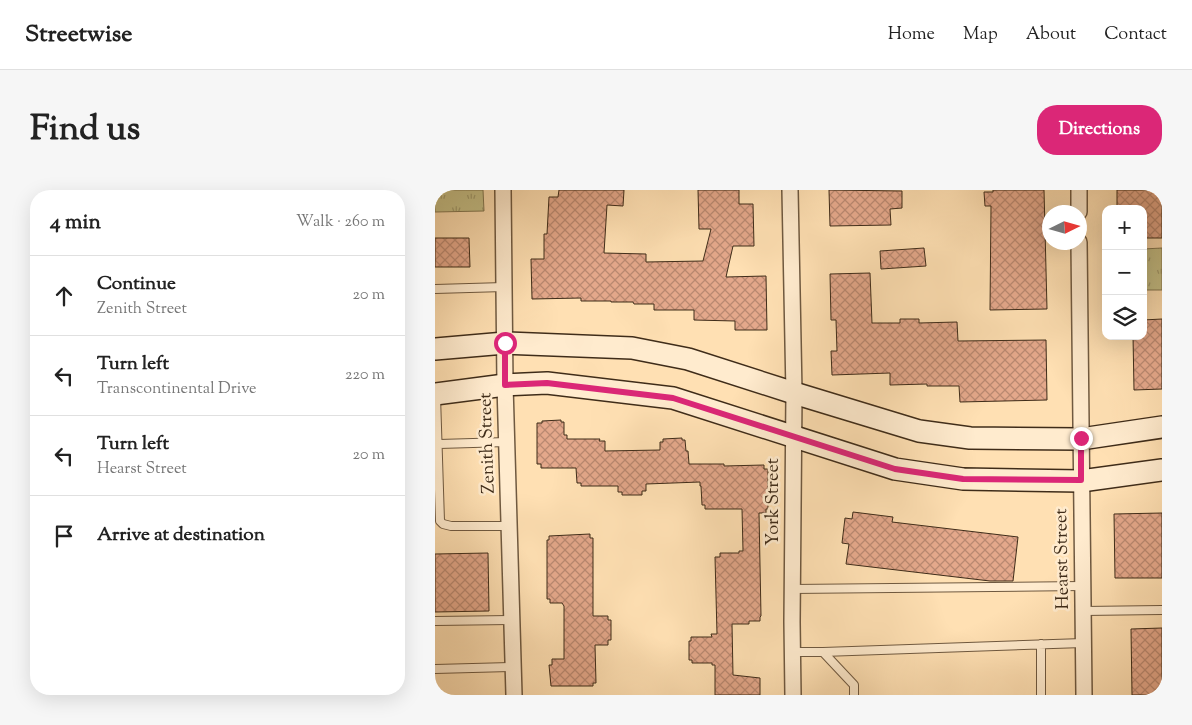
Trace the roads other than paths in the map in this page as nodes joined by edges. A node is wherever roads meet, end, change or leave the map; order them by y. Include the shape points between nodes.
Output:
1 (503, 190) edge
2 (790, 190) edge
3 (1079, 190) edge
4 (1079, 205) edge
5 (1079, 250) edge
6 (504, 287) junction
7 (435, 289) edge
8 (505, 343) junction
9 (435, 349) edge
10 (505, 385) junction
11 (435, 394) edge
12 (794, 394) junction
13 (1162, 427) edge
14 (793, 436) junction
15 (1081, 438) junction
16 (507, 442) junction
17 (439, 444) junction
18 (1162, 470) edge
19 (1081, 480) junction
20 (509, 526) junction
21 (1083, 586) junction
22 (792, 589) junction
23 (1162, 610) edge
24 (1083, 611) junction
25 (512, 620) junction
26 (435, 621) edge
27 (1083, 643) junction
28 (1041, 644) junction
29 (792, 652) junction
30 (823, 652) junction
31 (513, 667) junction
32 (435, 669) edge
33 (514, 695) edge
34 (793, 695) edge
35 (854, 695) edge
36 (1041, 695) edge
37 (1084, 695) edge

1 - 6 street, Zenith Street
2 - 12 street, York Street
3 - 4 street
5 - 15 street, Hearst Street
6 - 7 lane
6 - 8 street, Zenith Street
8 - 9 street
8 - 10 street, Zenith Street
8 - 12 street via 632,348 687,359
10 - 11 street
10 - 14 street via 547,383 673,398
10 - 16 street, Zenith Street
11 - 17 lane
12 - 14 street, York Street
12 - 15 street via 919,431 970,438
13 - 15 street
14 - 19 street via 895,469 963,479
14 - 22 street, York Street
15 - 19 street, Hearst Street
16 - 17 lane
16 - 20 street, Zenith Street
17 - 20 lane via 443,524
18 - 19 street
19 - 21 street, Hearst Street
20 - 25 street, Zenith Street
21 - 22 lane
21 - 24 street, Hearst Street
22 - 29 street, York Street
23 - 24 lane
24 - 27 street, Hearst Street
25 - 26 lane
25 - 31 street, Zenith Street
27 - 28 lane
27 - 37 street, Hearst Street
28 - 30 lane
28 - 36 lane
29 - 30 lane
29 - 34 street, York Street
30 - 35 lane via 854,685
31 - 32 lane
31 - 33 street, Zenith Street

